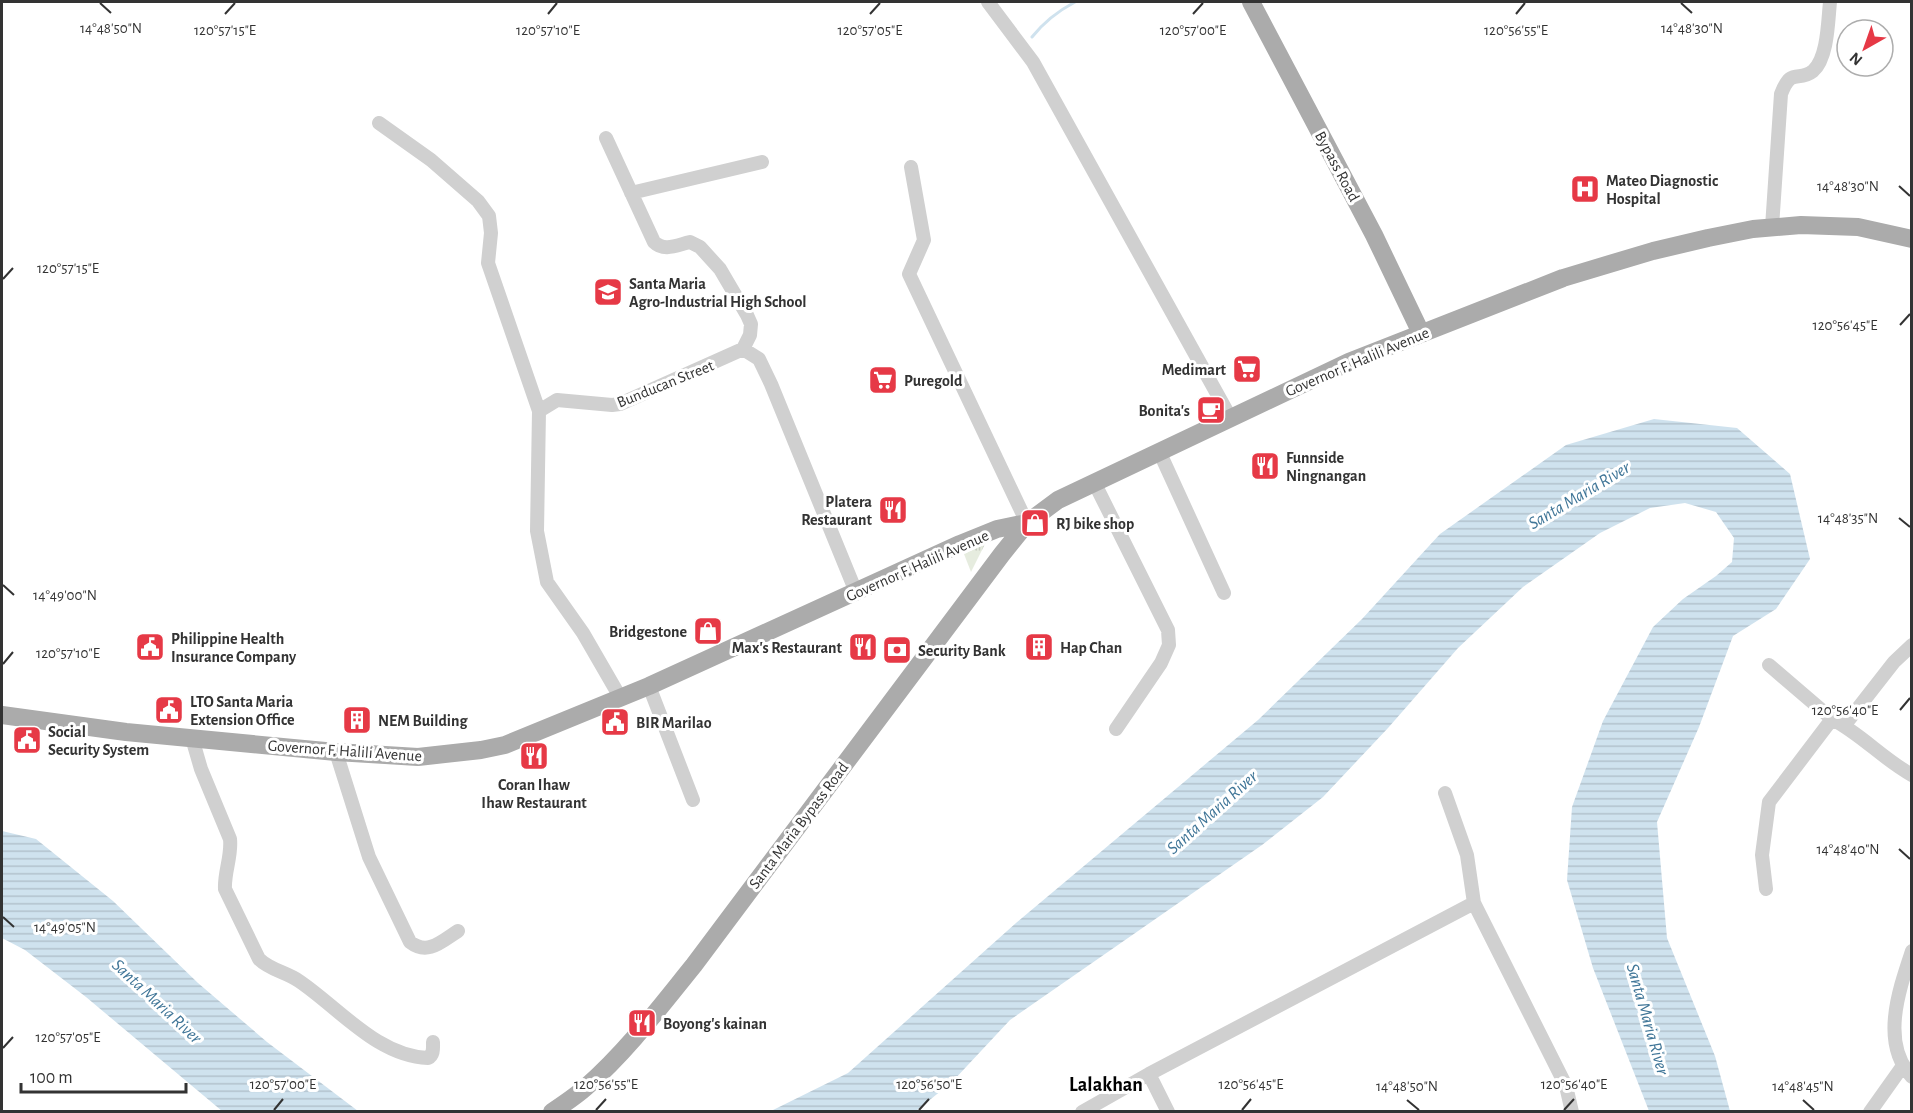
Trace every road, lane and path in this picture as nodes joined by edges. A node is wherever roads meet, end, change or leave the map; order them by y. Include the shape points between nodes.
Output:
1 (988, 2) edge
2 (1251, 2) edge
3 (1830, 2) edge
4 (379, 123) dead end
5 (606, 138) dead end
6 (762, 162) dead end
7 (911, 167) dead end
8 (631, 193) junction
9 (1772, 227) junction
10 (1911, 239) edge
11 (1421, 333) junction
12 (742, 349) junction
13 (539, 411) junction
14 (1230, 417) junction
15 (1159, 451) junction
16 (1094, 482) junction
17 (1027, 524) junction
18 (856, 592) junction
19 (1224, 593) dead end
20 (1911, 645) edge
21 (1769, 665) dead end
22 (649, 686) junction
23 (620, 698) junction
24 (2, 715) edge
25 (1838, 723) junction
26 (1116, 729) dead end
27 (192, 738) junction
28 (336, 752) junction
29 (1911, 775) edge
30 (1445, 793) dead end
31 (693, 800) dead end
32 (1766, 889) dead end
33 (1474, 903) junction
34 (458, 931) dead end
35 (1911, 951) edge
36 (433, 1042) dead end
37 (1907, 1072) edge
38 (1149, 1074) junction
39 (552, 1112) edge
40 (1082, 1112) edge
41 (1168, 1112) edge
42 (1572, 1112) edge
43 (1870, 1112) edge

1 - 14 street via 1033,62
2 - 11 main road, Bypass Road
3 - 9 street via 1820,61 1807,74 1790,78 1781,94
4 - 13 street via 431,160 478,201 489,216 488,263
5 - 8 street
6 - 8 street
7 - 17 street via 924,240 909,274
8 - 12 street via 658,246 690,242 720,269 751,324
9 - 10 main road, Governor F. Halili Avenue via 1858,227
9 - 11 main road, Governor F. Halili Avenue via 1708,238 1563,278
11 - 14 main road, Governor F. Halili Avenue
12 - 13 street, Bunducan Street via 620,404 557,400
12 - 18 street via 759,359 771,384
13 - 23 street via 537,531 547,582 583,633
14 - 15 main road, Governor F. Halili Avenue
15 - 16 main road, Governor F. Halili Avenue
15 - 19 street
16 - 17 main road, Governor F. Halili Avenue via 1058,500
16 - 26 street via 1168,630 1169,645 1161,663
17 - 18 main road, Governor F. Halili Avenue via 997,529
17 - 39 main road, Santa Maria Bypass Road via 694,965 619,1056 585,1089
18 - 22 main road, Governor F. Halili Avenue
20 - 25 street
21 - 25 street
22 - 23 main road, Governor F. Halili Avenue
22 - 31 street
23 - 28 main road, Governor F. Halili Avenue via 505,746 418,757
24 - 27 main road, Governor F. Halili Avenue
25 - 29 street
25 - 32 street via 1769,802 1762,855
27 - 28 main road, Governor F. Halili Avenue
27 - 36 street via 230,839 225,889 259,959 265,966 302,983 387,1048 428,1058 434,1051
28 - 34 street via 369,857 410,942 428,949
30 - 33 street via 1467,855
33 - 38 street
33 - 42 street via 1566,1086
35 - 37 street via 1897,995 1894,1046
37 - 43 street
38 - 40 street
38 - 41 street

